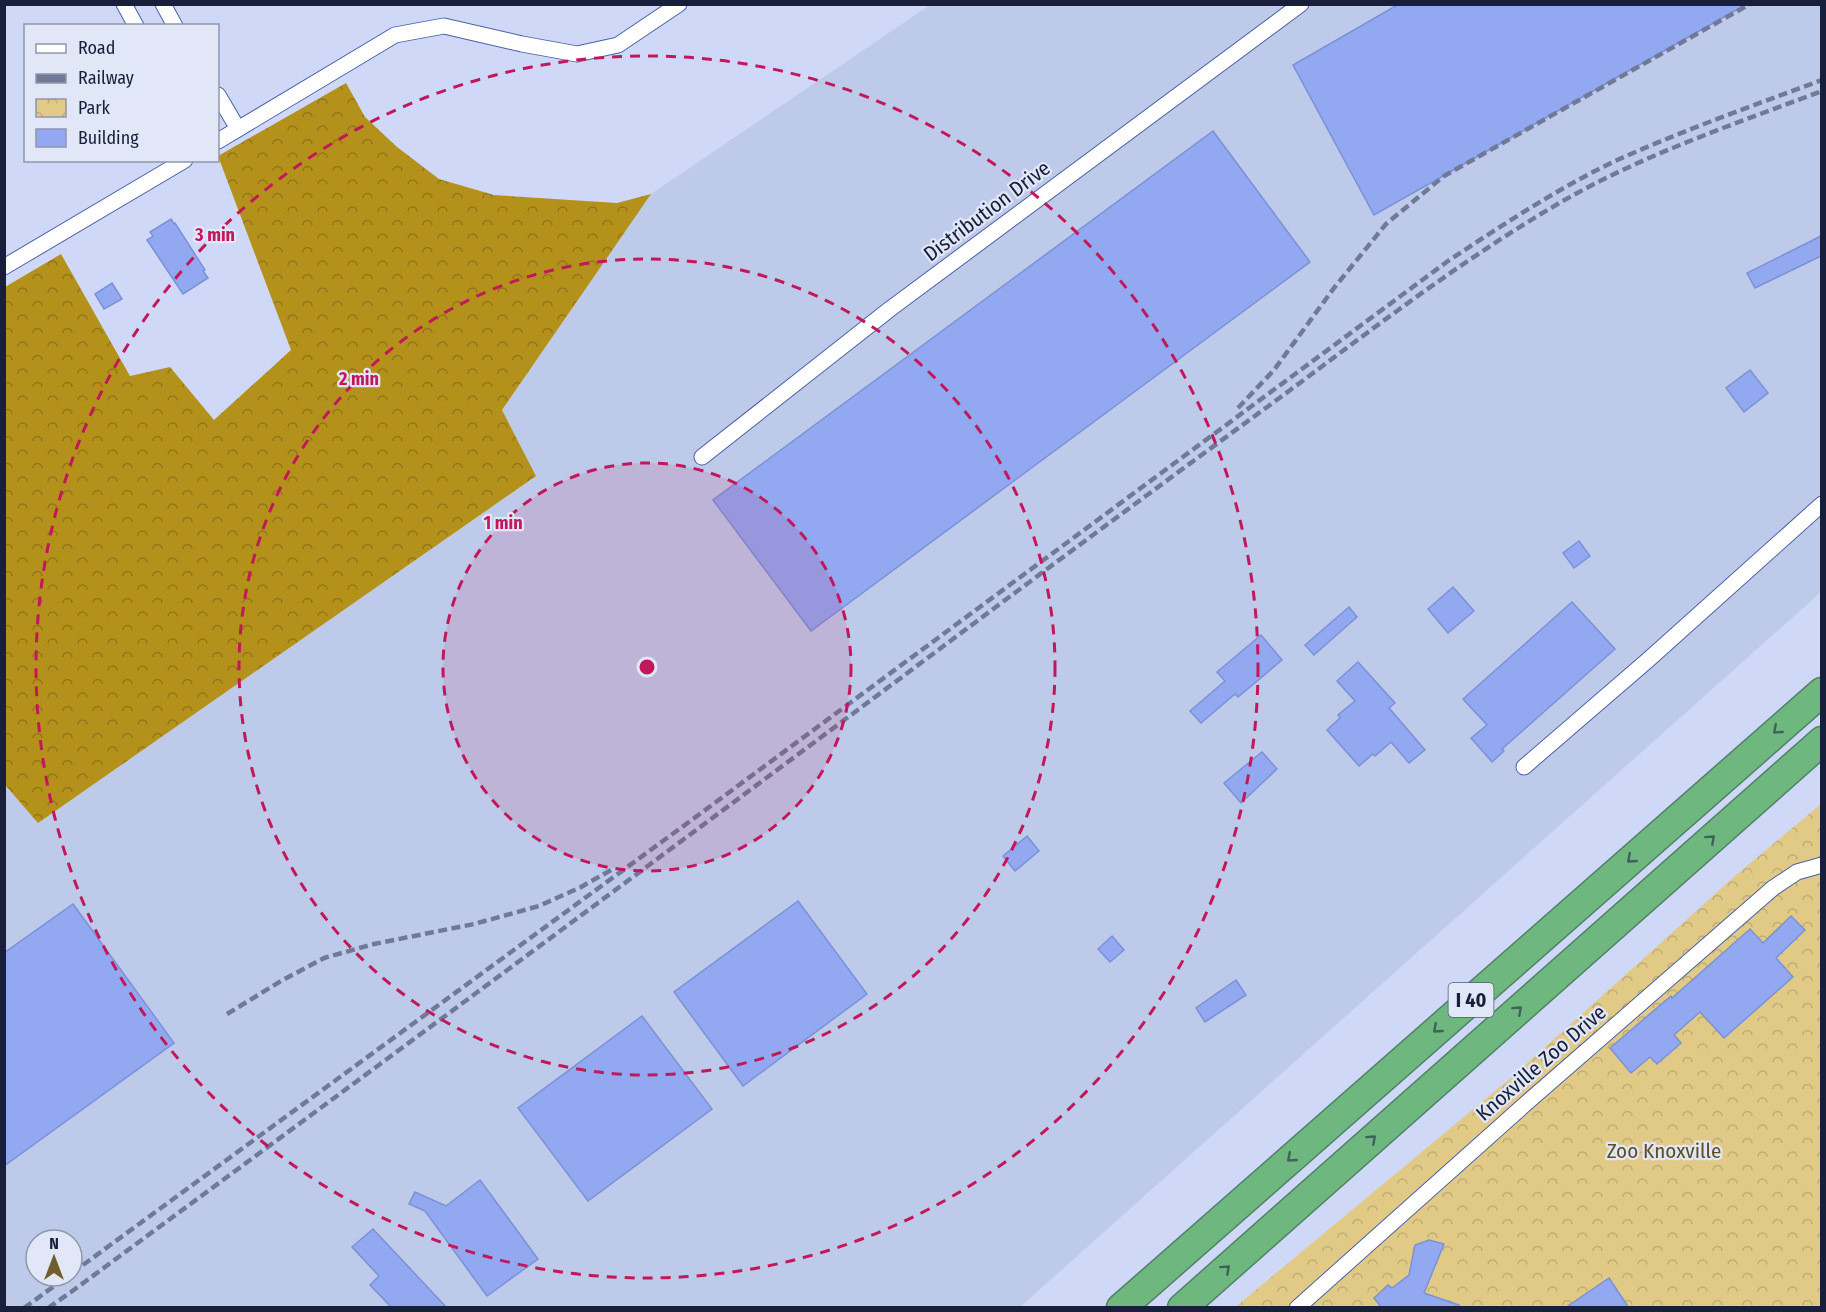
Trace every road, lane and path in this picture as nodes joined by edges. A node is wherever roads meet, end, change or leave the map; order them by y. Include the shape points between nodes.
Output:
1 (124, 4) edge
2 (163, 4) edge
3 (679, 4) edge
4 (1301, 4) edge
5 (135, 24) edge
6 (174, 24) edge
7 (219, 97) edge
8 (238, 129) junction
9 (219, 140) edge
10 (182, 162) edge
11 (4, 267) edge
12 (702, 457) dead end
13 (1821, 504) edge
14 (1821, 692) edge
15 (1821, 741) edge
16 (1524, 767) dead end
17 (1821, 865) edge
18 (1121, 1308) edge
19 (1182, 1308) edge
20 (1297, 1308) edge

1 - 5 street
2 - 6 street
3 - 8 street via 618,45 577,54 444,26 395,35
4 - 12 street, Distribution Drive via 890,309
7 - 8 street
8 - 9 street
10 - 11 street
13 - 16 street
14 -> 18 highway, I 40
19 -> 15 highway, I 40
17 - 20 street, Knoxville Zoo Drive via 1797,872 1773,888

